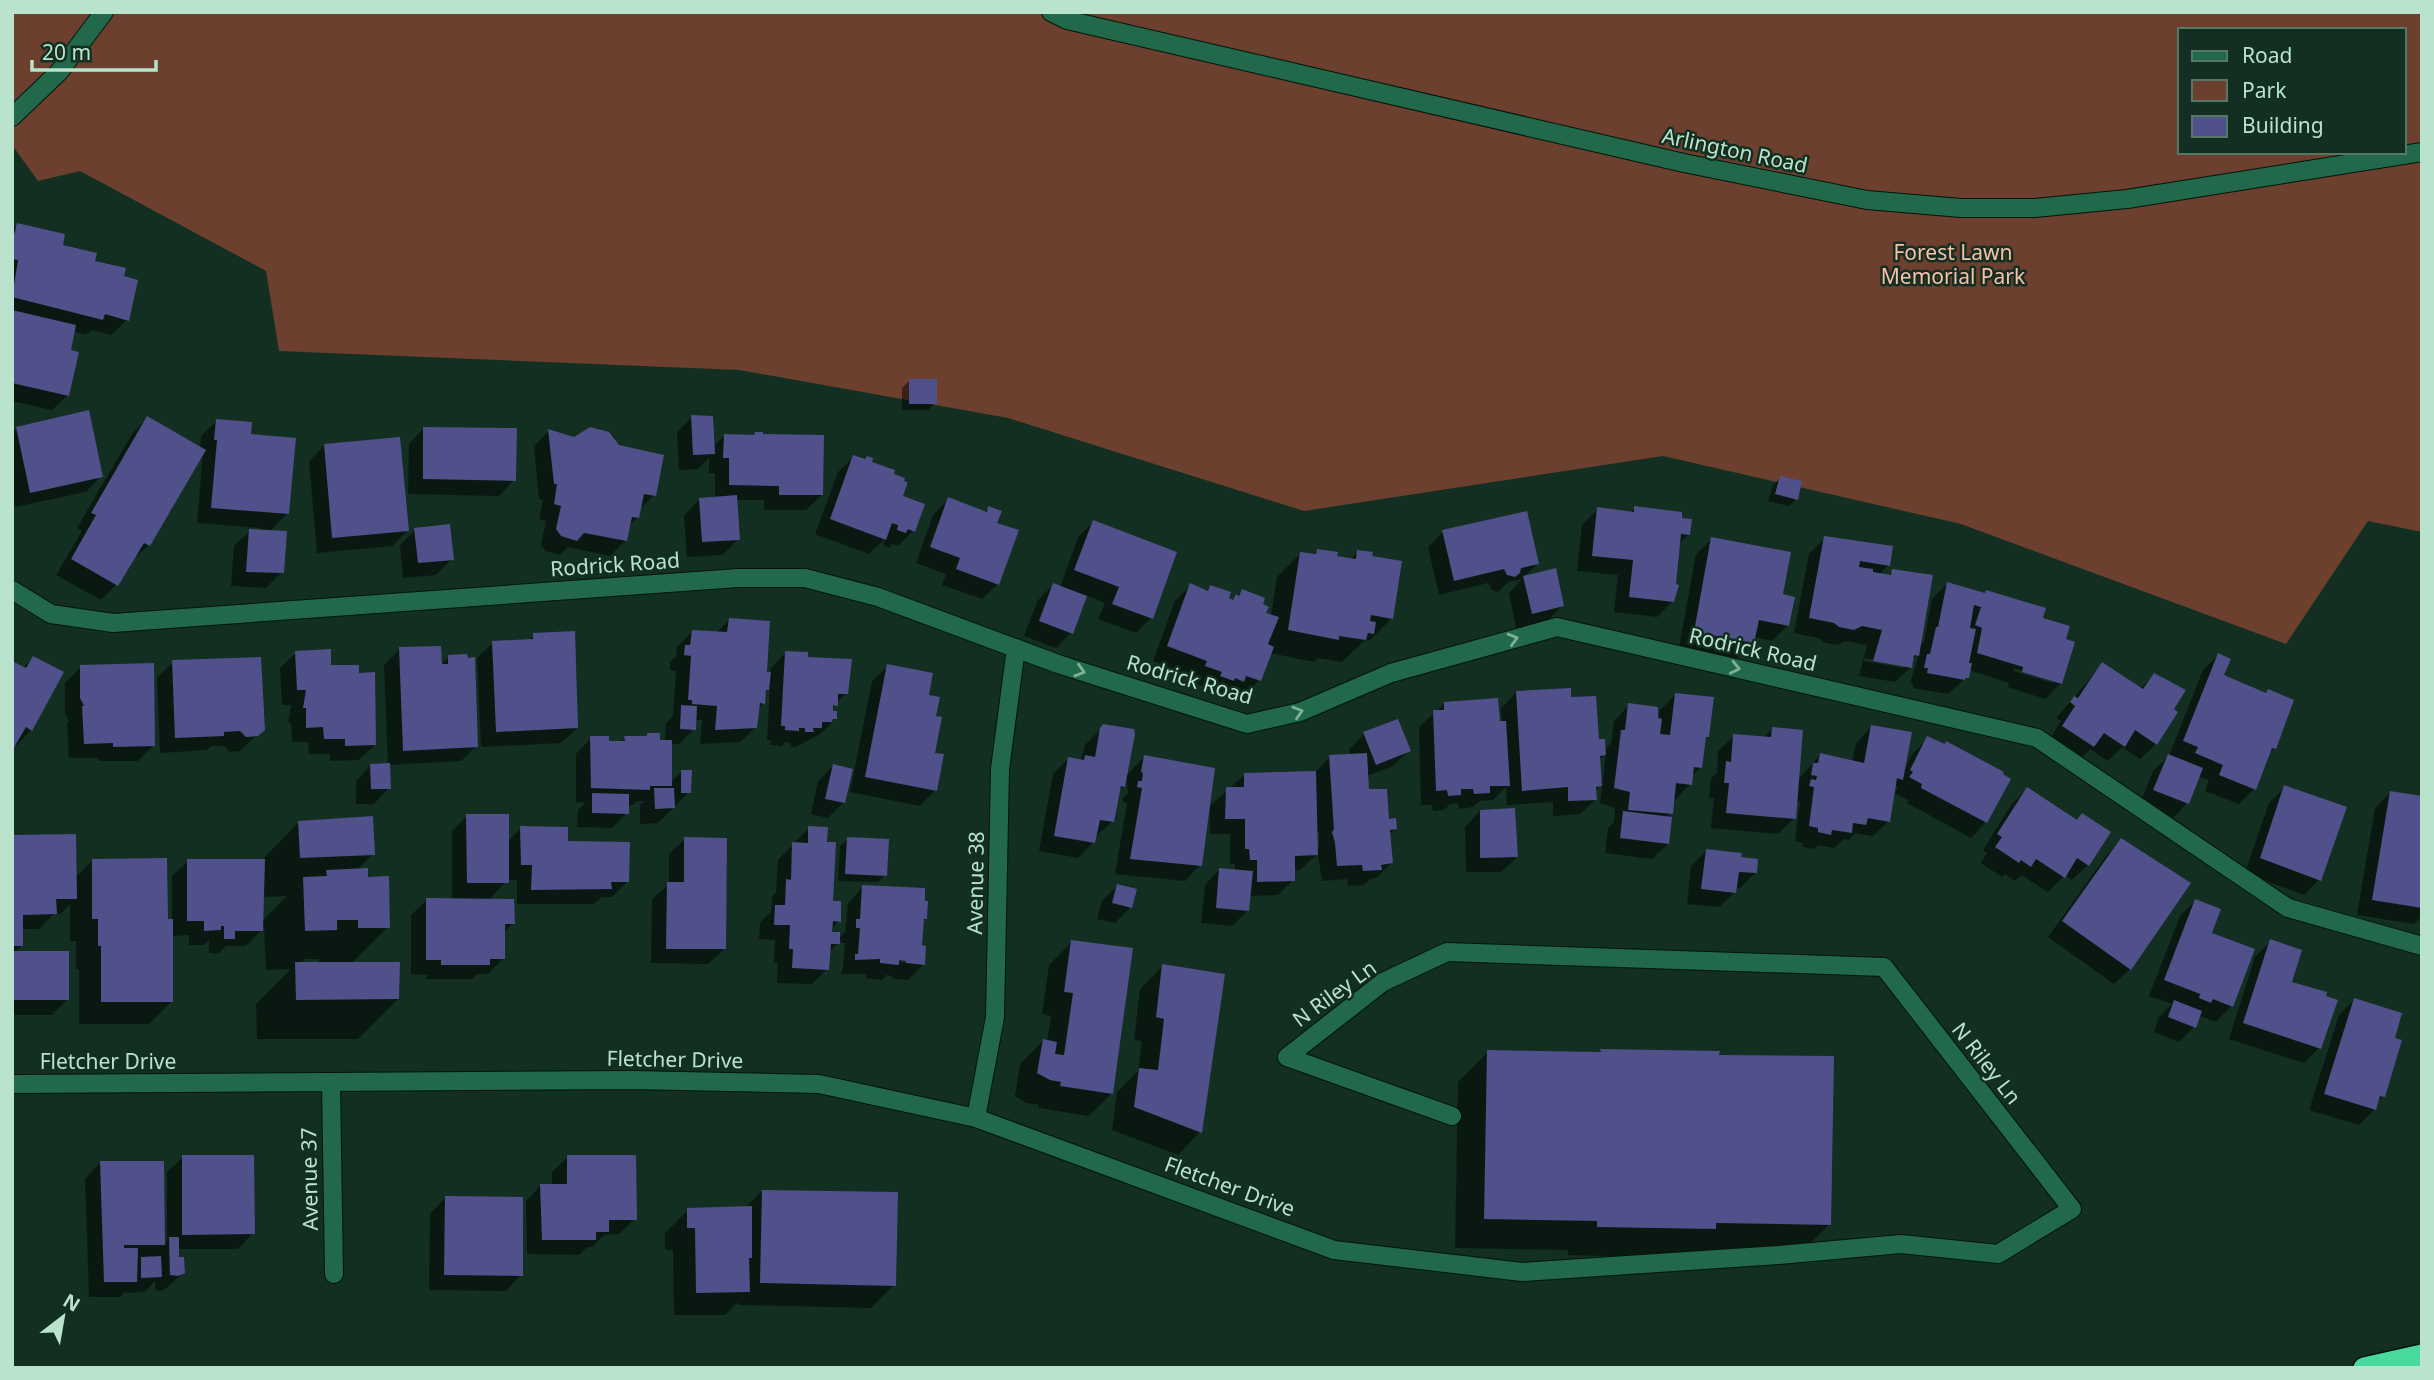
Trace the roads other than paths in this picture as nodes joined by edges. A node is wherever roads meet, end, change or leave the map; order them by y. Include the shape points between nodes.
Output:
1 (104, 12) edge
2 (1051, 12) edge
3 (12, 117) edge
4 (2422, 152) edge
5 (12, 590) edge
6 (1016, 648) junction
7 (2422, 946) edge
8 (331, 1083) junction
9 (12, 1084) edge
10 (1452, 1116) dead end
11 (976, 1118) junction
12 (1312, 1240) joint
13 (334, 1274) dead end
14 (2422, 1355) edge
15 (2364, 1368) edge

1 - 3 street via 59,72
2 - 4 street, Arlington Road via 1067,20 1684,163 1867,200 1961,208 2127,200
5 - 6 street, Rodrick Road via 51,614 113,623 738,578 805,578 878,597
6 -> 7 street, Rodrick Road via 1247,723 1300,712 1391,673 1557,626 2037,738 2288,908
6 - 11 street, Avenue 38 via 1000,769 995,1017
8 - 9 street, Fletcher Drive
8 - 11 street, Fletcher Drive via 634,1080 819,1084
8 - 13 street, Avenue 37
10 - 12 street, N Riley Ln via 1287,1057 1383,982 1447,952 1884,967 2072,1209 1998,1254 1901,1244 1522,1272 1334,1250
11 - 12 street, Fletcher Drive
14 - 15 highway

